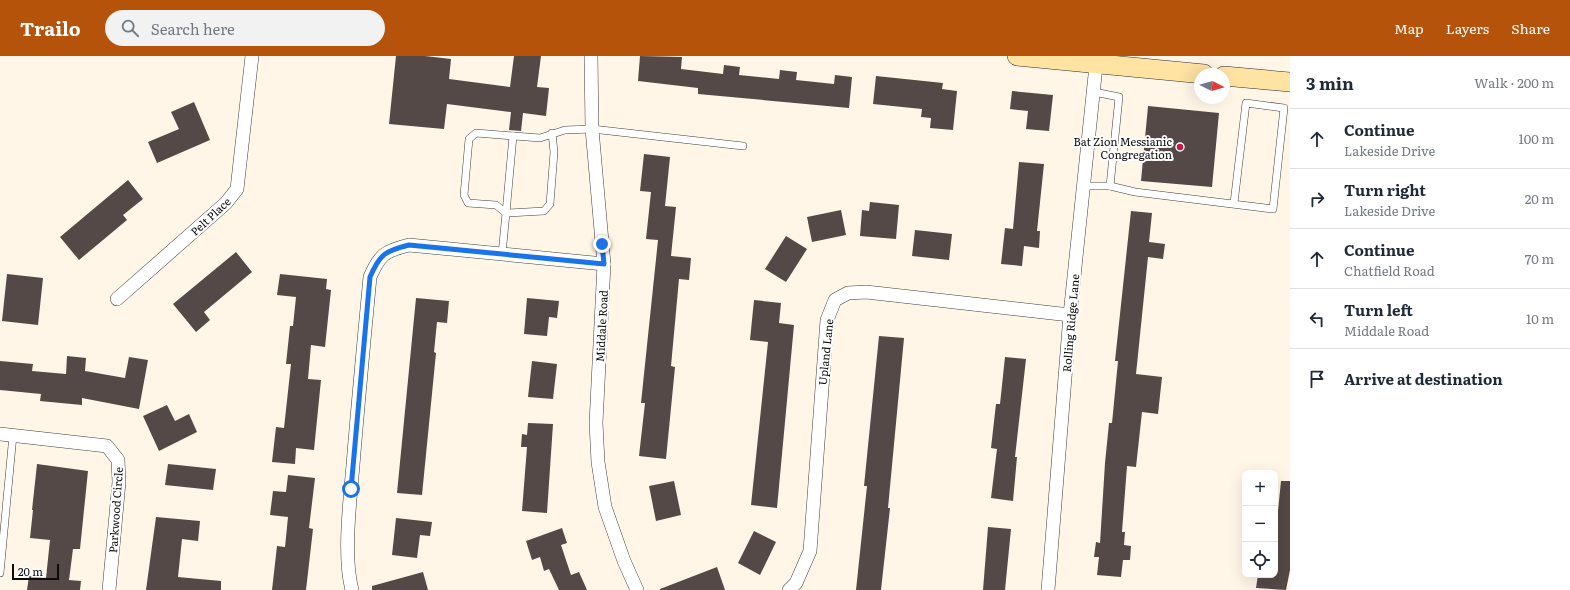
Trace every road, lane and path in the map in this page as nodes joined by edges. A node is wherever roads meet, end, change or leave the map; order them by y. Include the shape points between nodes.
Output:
1 (252, 56) edge
2 (592, 56) edge
3 (1017, 56) edge
4 (1097, 60) edge
5 (1194, 73) edge
6 (1230, 77) edge
7 (1290, 82) edge
8 (1094, 92) junction
9 (592, 129) junction
10 (552, 133) junction
11 (513, 136) junction
12 (743, 146) dead end
13 (1084, 186) junction
14 (1110, 186) junction
15 (1234, 203) junction
16 (506, 212) junction
17 (502, 254) junction
18 (604, 264) junction
19 (117, 299) dead end
20 (1070, 315) junction
21 (7, 434) edge
22 (0, 573) edge
23 (109, 590) edge
24 (352, 590) edge
25 (637, 590) edge
26 (789, 590) edge
27 (1048, 590) edge

1 - 19 street, Pelt Place via 237,189 226,203
2 - 9 street, Middale Road
3 - 4 main road
4 - 5 main road
4 - 8 street, Rolling Ridge Lane
6 - 7 main road
8 - 13 street, Rolling Ridge Lane
8 - 14 lane via 1119,97
9 - 10 lane
9 - 12 lane
9 - 18 street, Middale Road
10 - 11 lane via 540,138
10 - 16 lane via 554,152 550,204 544,211
11 - 16 lane
11 - 16 lane via 476,133 469,140 464,195 468,203 496,205
13 - 14 lane
13 - 20 street, Rolling Ridge Lane
14 - 15 lane via 1135,192
15 - 15 lane via 1273,209 1284,108 1246,103
16 - 17 lane
17 - 18 street
17 - 24 street via 409,245 390,250 377,262 370,277 348,530 349,580
18 - 25 street, Middale Road via 596,423 598,462 605,507
20 - 26 street, Upland Lane via 866,292 848,293 835,300 827,320 810,551 796,583
20 - 27 street, Rolling Ridge Lane
21 - 22 lane
21 - 23 street, Parkwood Circle via 107,446 118,460 119,482

